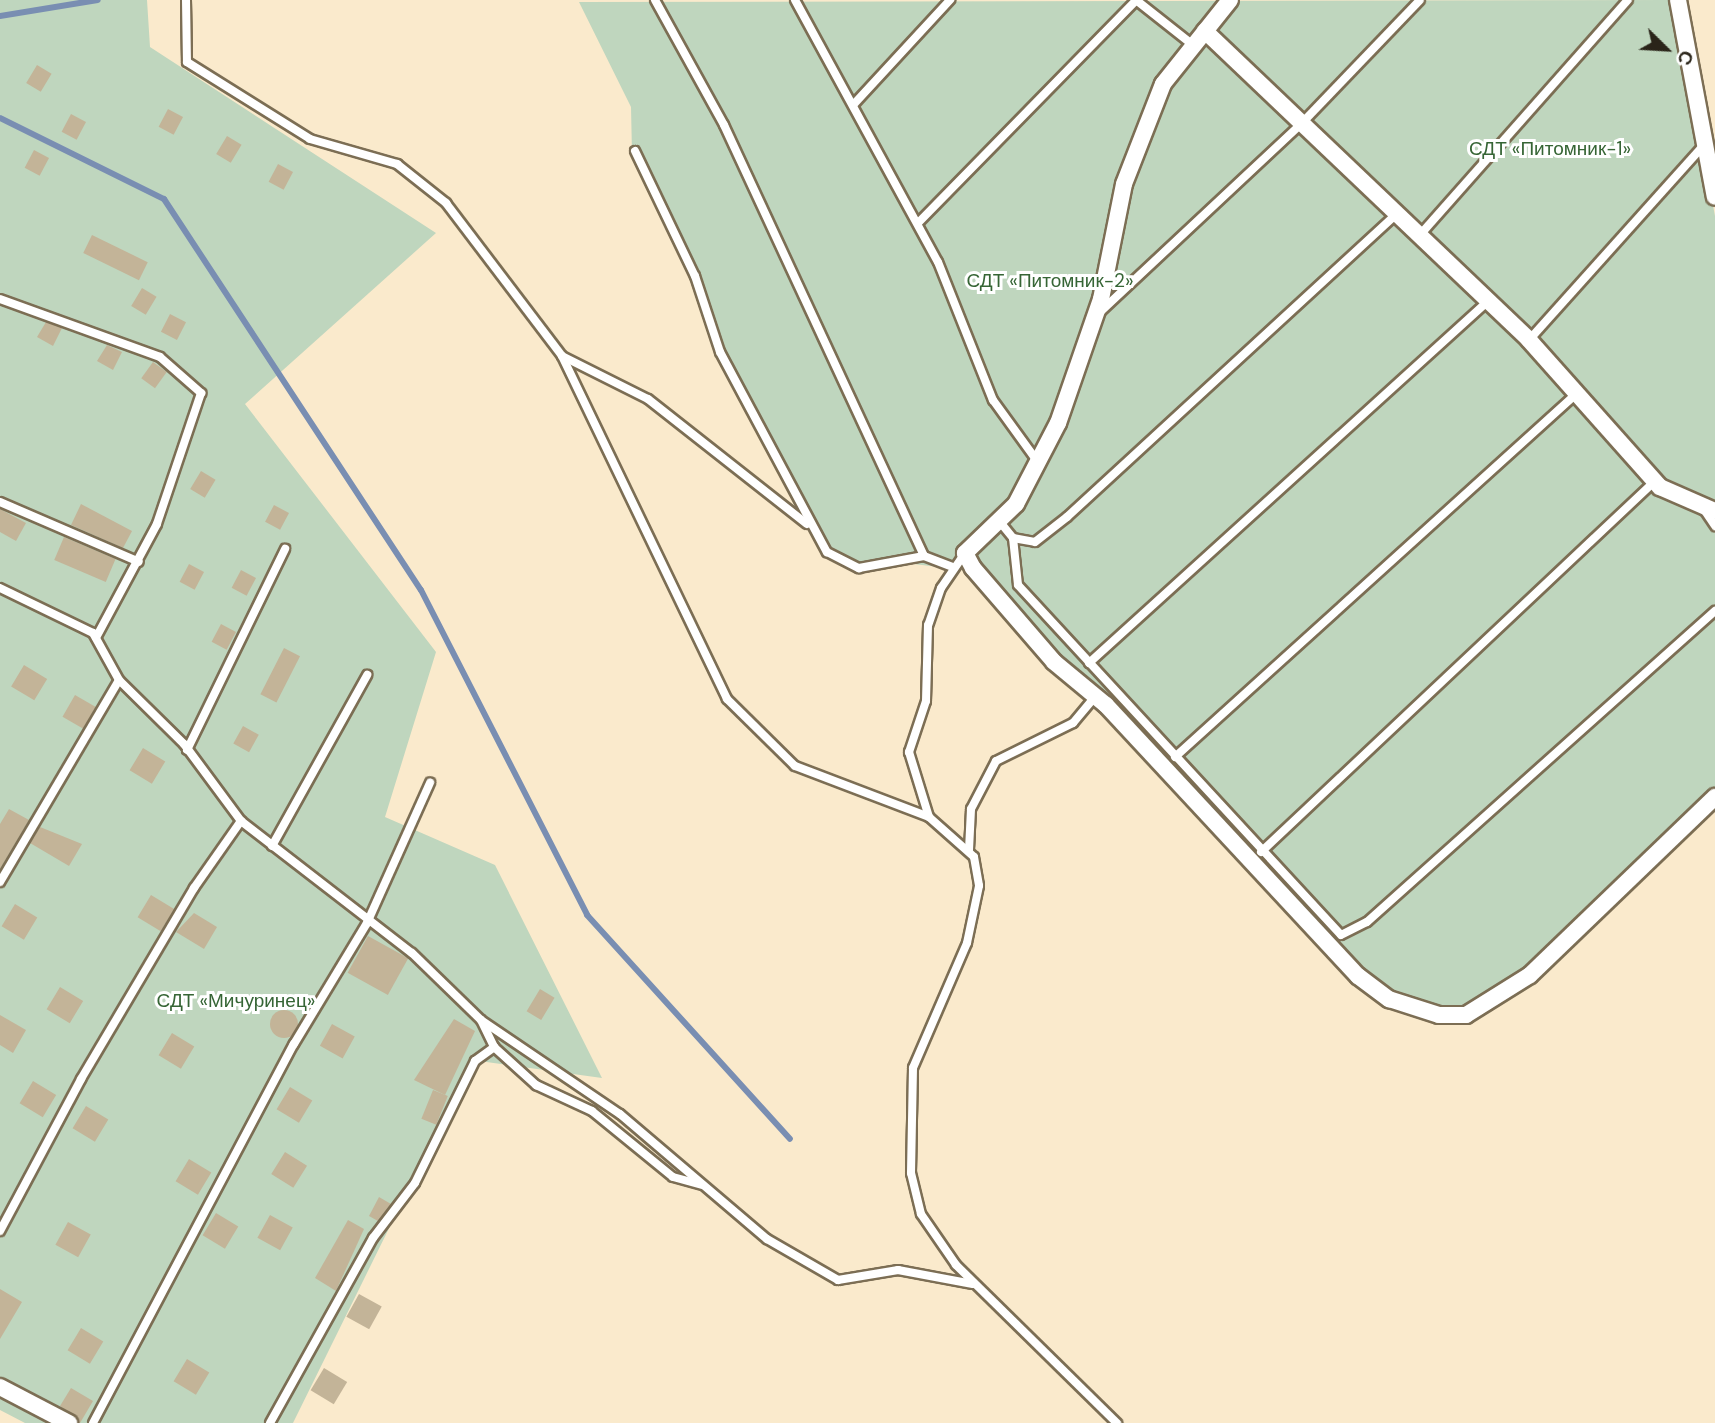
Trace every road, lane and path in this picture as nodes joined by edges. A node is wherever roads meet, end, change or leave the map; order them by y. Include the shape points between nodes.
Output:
1 (655, 0) edge
2 (795, 0) edge
3 (950, 0) edge
4 (1136, 0) edge
5 (1230, 0) edge
6 (1420, 0) edge
7 (1628, 0) edge
8 (1678, 0) edge
9 (186, 1) edge
10 (1205, 32) junction
11 (1193, 45) junction
12 (855, 104) junction
13 (1302, 122) junction
14 (1704, 144) junction
15 (635, 151) dead end
16 (1715, 197) edge
17 (1397, 214) junction
18 (918, 223) junction
19 (1419, 236) junction
20 (0, 299) edge
21 (1487, 302) junction
22 (1092, 320) junction
23 (1529, 340) junction
24 (562, 356) junction
25 (1576, 394) junction
26 (1035, 458) junction
27 (1655, 481) junction
28 (0, 502) edge
29 (1708, 508) edge
30 (1000, 522) junction
31 (809, 525) junction
32 (1715, 526) edge
33 (1013, 538) junction
34 (285, 549) dead end
35 (965, 553) junction
36 (924, 556) junction
37 (138, 562) junction
38 (953, 567) junction
39 (0, 588) edge
40 (1715, 611) edge
41 (96, 638) junction
42 (1089, 663) junction
43 (367, 675) dead end
44 (119, 680) junction
45 (1096, 696) junction
46 (187, 750) junction
47 (1175, 757) junction
48 (430, 783) dead end
49 (1715, 797) edge
50 (929, 817) junction
51 (241, 821) junction
52 (272, 846) junction
53 (969, 850) junction
54 (1261, 852) junction
55 (0, 882) edge
56 (367, 923) junction
57 (481, 1020) junction
58 (494, 1047) junction
59 (705, 1186) junction
60 (0, 1231) edge
61 (973, 1284) junction
62 (0, 1387) edge
63 (69, 1423) edge
64 (93, 1423) edge
65 (270, 1423) edge
66 (1117, 1423) edge

1 - 36 lane via 724,125
2 - 12 lane
3 - 12 lane
4 - 11 lane
4 - 18 lane
5 - 10 street
6 - 13 lane
7 - 19 lane
8 - 14 street
9 - 24 lane via 187,62 310,139 397,164 446,203
10 - 11 street
10 - 13 street
11 - 22 street via 1163,84 1146,123 1124,184
12 - 18 lane
13 - 17 street
13 - 22 lane
14 - 16 street
14 - 23 lane
15 - 31 lane via 695,276 720,352 761,420
17 - 19 street
17 - 33 lane via 1067,517 1035,542
18 - 26 lane via 993,400
19 - 21 street
20 - 37 lane via 160,357 201,393
21 - 23 street
21 - 42 lane
22 - 26 street via 1058,423
23 - 25 street
24 - 31 lane via 648,399
24 - 50 lane via 727,699 795,766
25 - 27 street
25 - 47 lane
26 - 30 street via 1032,482
27 - 29 street
27 - 54 lane
28 - 37 lane
29 - 32 lane
30 - 33 lane
30 - 35 street
31 - 36 lane via 827,552 859,568
33 - 42 lane via 1018,585
34 - 46 lane
35 - 38 lane
35 - 45 street via 1054,662
36 - 38 lane
37 - 41 lane
38 - 50 lane via 928,625 926,701 909,752
39 - 41 lane via 58,612
40 - 54 lane via 1350,935 1320,919
41 - 44 lane
42 - 47 lane
43 - 52 lane
44 - 46 lane
44 - 55 lane
45 - 49 street via 1358,976 1389,999 1439,1016 1466,1015 1530,975
45 - 53 lane via 1073,723 996,761 971,809
46 - 51 lane
47 - 54 lane
48 - 56 lane
50 - 53 lane
51 - 52 lane
51 - 60 lane via 159,948
52 - 56 lane
53 - 61 lane via 979,886 977,912 913,1068 909,1126 921,1214
56 - 57 lane via 412,953
56 - 64 lane via 294,1044
57 - 58 lane
57 - 59 lane via 620,1114
58 - 59 lane via 536,1085 592,1111 673,1177
58 - 65 lane via 475,1061 415,1183 373,1238
59 - 61 lane via 767,1239 838,1280 898,1270
61 - 66 lane
62 - 63 street

